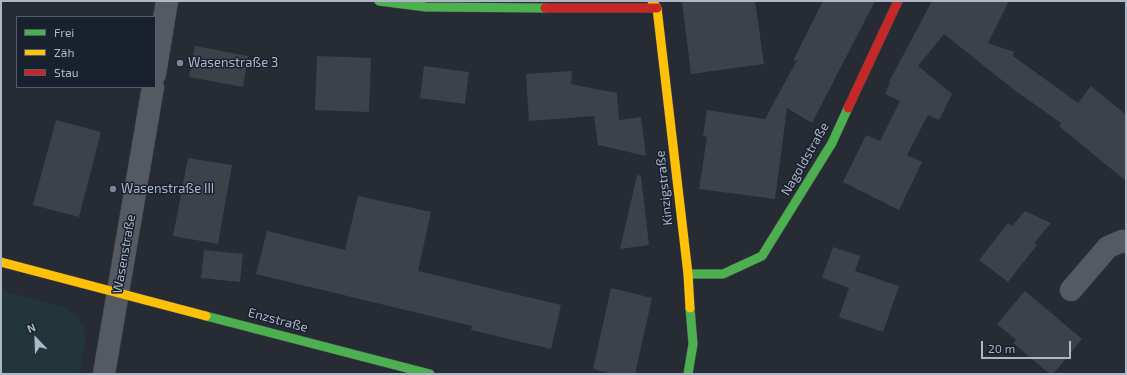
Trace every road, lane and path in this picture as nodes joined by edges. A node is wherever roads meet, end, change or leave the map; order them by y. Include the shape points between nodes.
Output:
1 (167, 1) edge
2 (380, 1) edge
3 (898, 1) edge
4 (655, 4) edge
5 (156, 68) edge
6 (153, 88) edge
7 (1126, 242) edge
8 (1, 262) edge
9 (688, 274) junction
10 (1071, 290) dead end
11 (118, 292) junction
12 (104, 374) edge
13 (430, 374) edge
14 (688, 374) edge

1 - 5 street
2 - 4 street via 426,7
3 - 9 street, Nagoldstraße via 832,143 762,256 723,274
4 - 9 street, Kinzigstraße
6 - 11 street, Wasenstraße
7 - 10 street via 1108,247
8 - 11 street, Enzstraße
9 - 14 street, Kinzigstraße via 693,344
11 - 12 street, Wasenstraße
11 - 13 street, Enzstraße

